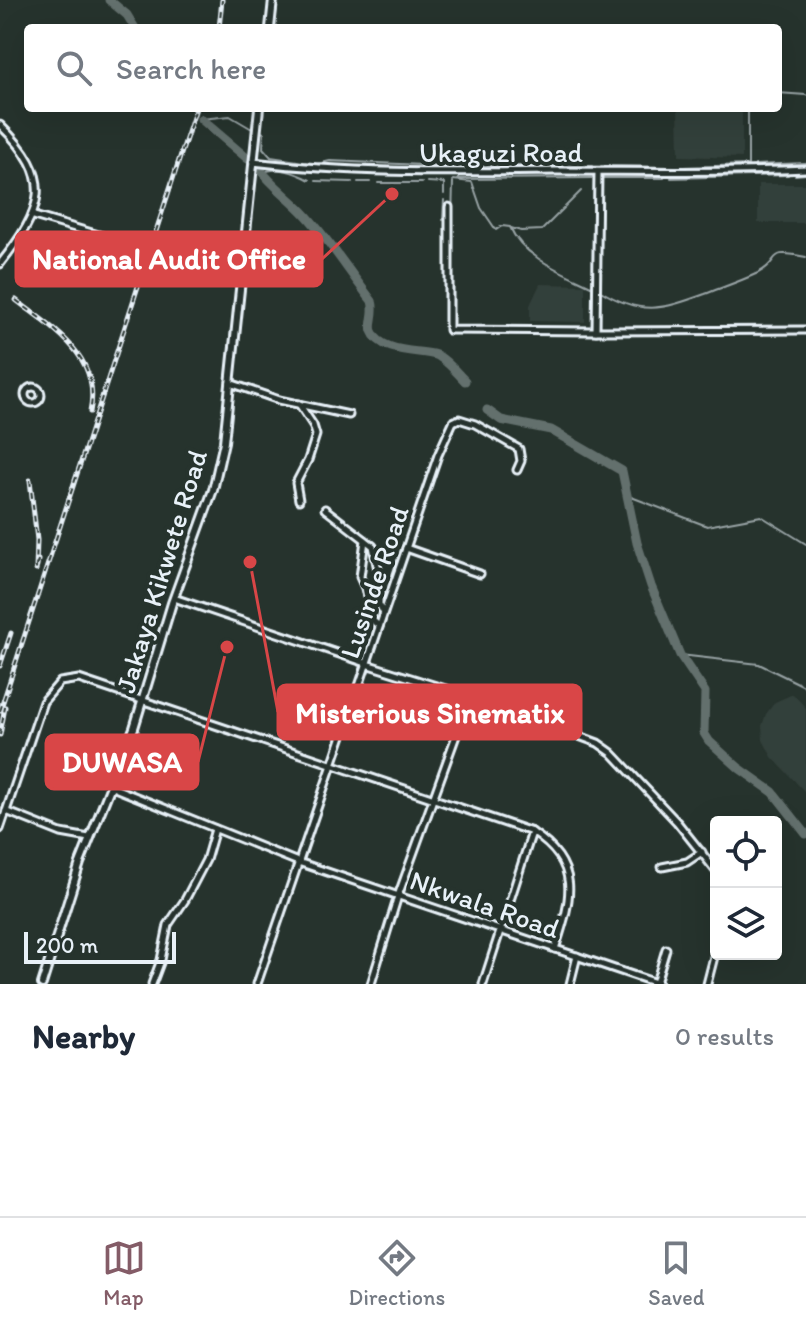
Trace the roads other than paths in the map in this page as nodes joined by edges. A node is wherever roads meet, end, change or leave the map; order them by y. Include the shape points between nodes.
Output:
1 (273, 0) edge
2 (270, 24) edge
3 (258, 112) edge
4 (0, 125) edge
5 (252, 162) junction
6 (806, 169) edge
7 (598, 172) junction
8 (449, 207) dead end
9 (34, 216) junction
10 (0, 264) edge
11 (242, 277) junction
12 (806, 330) edge
13 (596, 331) junction
14 (230, 383) junction
15 (299, 404) junction
16 (349, 415) dead end
17 (517, 470) dead end
18 (299, 500) dead end
19 (325, 509) dead end
20 (365, 540) junction
21 (406, 548) junction
22 (480, 574) dead end
23 (174, 598) junction
24 (384, 613) junction
25 (379, 626) junction
26 (366, 663) junction
27 (470, 697) junction
28 (143, 700) junction
29 (333, 762) junction
30 (112, 787) junction
31 (435, 797) junction
32 (6, 811) junction
33 (0, 829) edge
34 (215, 829) junction
35 (532, 832) junction
36 (89, 838) junction
37 (702, 852) junction
38 (298, 862) junction
39 (710, 863) edge
40 (662, 867) dead end
41 (398, 896) junction
42 (500, 930) junction
43 (555, 949) junction
44 (666, 949) dead end
45 (577, 956) junction
46 (713, 960) edge
47 (42, 984) edge
48 (152, 984) edge
49 (257, 984) edge
50 (371, 984) edge
51 (483, 984) edge
52 (570, 984) edge
53 (658, 984) edge
54 (707, 984) edge

1 - 2 main road
3 - 5 main road, Jakaya Kikwete Road
4 - 9 street via 33,166
5 - 7 street, Ukaguzi Road via 343,170
5 - 11 main road, Jakaya Kikwete Road
6 - 7 street, Ukaguzi Road
7 - 13 street
8 - 13 street via 449,330
9 - 10 street
9 - 11 street
11 - 14 main road, Jakaya Kikwete Road
12 - 13 street
14 - 15 street
14 - 23 main road, Jakaya Kikwete Road via 213,490
15 - 16 street
15 - 18 street via 316,435 296,483
17 - 21 street, Lusinde Road via 519,449 475,424 453,422
19 - 20 street
20 - 24 street via 375,549
20 - 25 street via 360,577 372,620
21 - 22 street
21 - 24 street, Lusinde Road
23 - 26 street
23 - 28 main road, Jakaya Kikwete Road
24 - 25 street, Lusinde Road
25 - 26 street, Lusinde Road
26 - 27 street
26 - 29 street, Lusinde Road
27 - 31 street
27 - 37 street via 598,743
28 - 29 street
28 - 30 main road, Jakaya Kikwete Road
28 - 32 street via 79,679 60,682 43,702
29 - 31 street
29 - 38 street, Lusinde Road
30 - 34 street, Nkwala Road
30 - 36 main road, Jakaya Kikwete Road
31 - 35 street
31 - 41 street
32 - 33 street
32 - 36 street
34 - 38 street, Nkwala Road
34 - 48 street via 206,860 170,920
35 - 42 street
35 - 43 street via 550,843 568,873 569,899
36 - 47 main road, Jakaya Kikwete Road
37 - 39 street
37 - 40 street via 687,862
38 - 41 street, Nkwala Road
38 - 49 street, Lusinde Road
41 - 42 street, Nkwala Road
41 - 50 street
42 - 43 street, Nkwala Road
42 - 51 street
43 - 45 street, Nkwala Road
44 - 53 street
45 - 52 street
45 - 53 street, Nkwala Road
46 - 54 street

